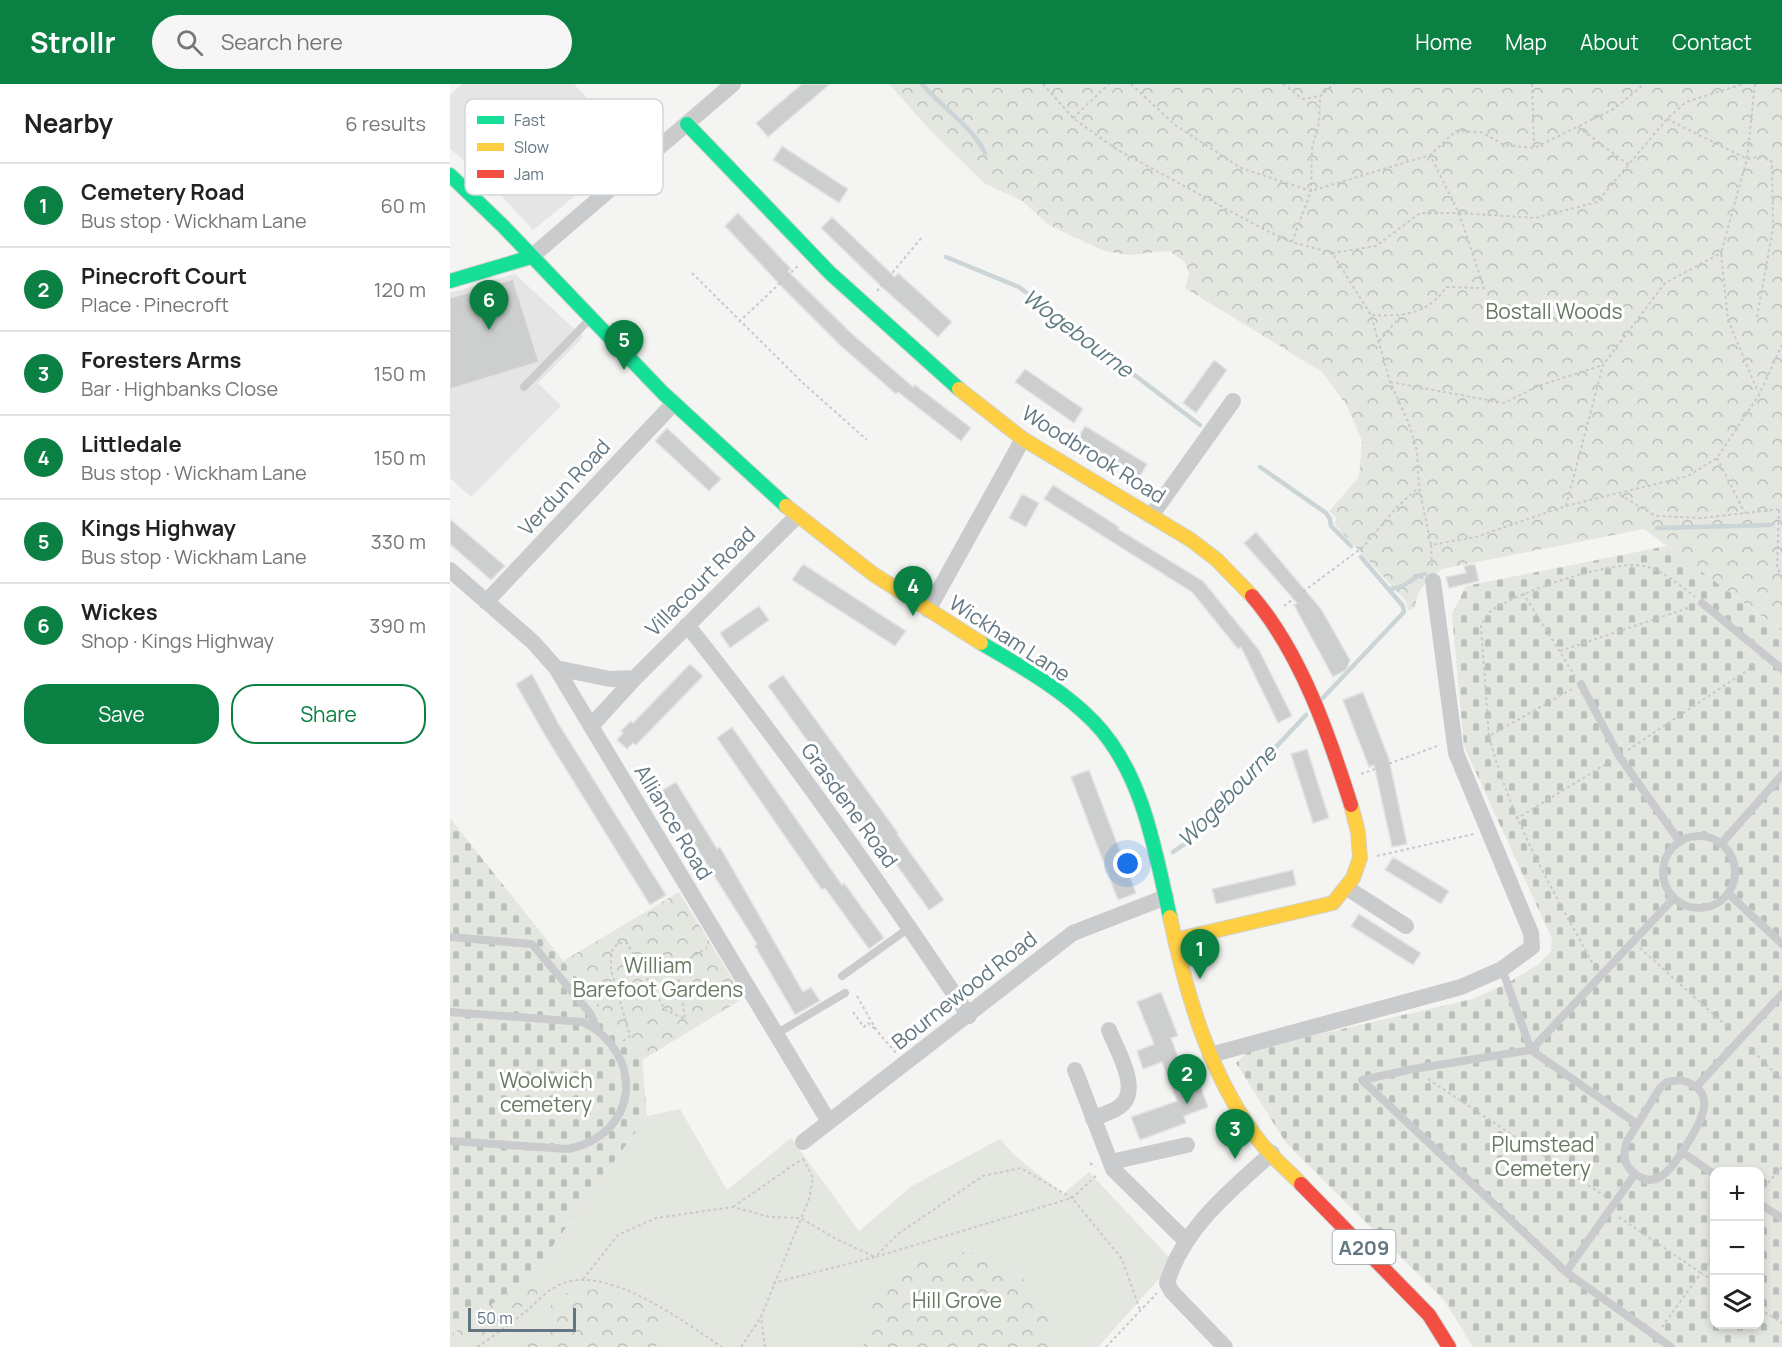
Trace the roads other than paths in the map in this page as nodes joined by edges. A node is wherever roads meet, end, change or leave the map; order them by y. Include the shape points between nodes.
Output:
1 (733, 84) edge
2 (687, 124) junction
3 (663, 144) edge
4 (450, 175) edge
5 (465, 188) edge
6 (474, 195) edge
7 (604, 195) edge
8 (531, 257) junction
9 (450, 281) edge
10 (590, 319) junction
11 (524, 387) dead end
12 (1233, 401) dead end
13 (674, 403) junction
14 (1023, 439) junction
15 (797, 516) junction
16 (1151, 516) junction
17 (450, 570) edge
18 (1433, 581) road end
19 (486, 602) junction
20 (1702, 603) road end
21 (928, 610) junction
22 (687, 626) junction
23 (556, 668) junction
24 (1782, 669) edge
25 (635, 678) junction
26 (1581, 684) road end
27 (591, 726) junction
28 (1782, 775) edge
29 (1680, 842) junction
30 (1721, 844) junction
31 (1347, 888) junction
32 (1729, 894) junction
33 (1166, 897) junction
34 (1674, 898) junction
35 (1406, 926) dead end
36 (910, 927) junction
37 (450, 937) edge
38 (1175, 940) junction
39 (1782, 944) edge
40 (1502, 969) junction
41 (842, 976) dead end
42 (845, 993) dead end
43 (1782, 994) edge
44 (450, 1012) edge
45 (969, 1016) junction
46 (597, 1029) junction
47 (1109, 1030) dead end
48 (776, 1034) junction
49 (1531, 1050) junction
50 (1210, 1055) junction
51 (1075, 1070) dead end
52 (1696, 1087) junction
53 (1093, 1119) junction
54 (829, 1122) junction
55 (1637, 1124) junction
56 (450, 1141) edge
57 (1186, 1145) dead end
58 (801, 1151) road end
59 (1682, 1152) junction
60 (1272, 1153) junction
61 (1106, 1167) junction
62 (1710, 1171) edge
63 (1635, 1174) junction
64 (1764, 1207) edge
65 (1782, 1218) edge
66 (1186, 1241) junction
67 (1566, 1272) junction
68 (1225, 1347) edge
69 (1449, 1347) edge
70 (1671, 1347) edge

1 - 2 street
2 - 3 street
2 - 14 main road, Woodbrook Road via 863,307
4 - 5 main road, Wickham Lane / A209
6 - 8 main road, Wickham Lane / A209
7 - 8 street
8 - 9 main road
8 - 10 main road, Wickham Lane / A209
10 - 11 lane
10 - 13 main road, Wickham Lane / A209
12 - 16 street
13 - 15 main road, Wickham Lane / A209
13 - 19 street, Verdun Road
14 - 16 main road, Woodbrook Road
14 - 21 street
15 - 21 main road, Wickham Lane / A209
15 - 22 street, Villacourt Road
16 - 31 main road, Woodbrook Road via 1220,563 1240,582 1297,669 1343,781 1358,836 1360,860
17 - 19 street, Alliance Road
18 - 40 street via 1456,753 1531,933 1532,947
19 - 23 street, Alliance Road via 533,642
20 - 24 lane
21 - 33 main road, Wickham Lane / A209 via 1023,668 1078,708 1106,736 1138,797
22 - 25 street, Villacourt Road
22 - 36 street, Grasdene Road via 745,697
23 - 25 street via 610,678
23 - 27 street, Alliance Road
25 - 27 street, Villacourt Road
26 - 29 lane via 1619,756
27 - 48 street, Alliance Road
28 - 30 lane
29 - 30 lane via 1701,836
29 - 34 lane via 1663,868
30 - 32 lane via 1734,862 1736,873
31 - 35 street
31 - 38 main road via 1333,903
32 - 34 lane via 1709,908 1690,907
32 - 39 lane
33 - 38 main road, Wickham Lane / A209
33 - 45 street, Bournewood Road via 1073,933
34 - 49 lane
36 - 41 lane
36 - 45 street, Grasdene Road
37 - 46 lane via 532,944 590,1013
38 - 50 main road, Wickham Lane / A209
40 - 49 lane
40 - 50 street via 1461,987
42 - 48 lane
43 - 52 lane
44 - 46 lane via 583,1022
45 - 54 street, Bournewood Road
46 - 56 lane via 618,1051 626,1074 620,1112 600,1138 568,1149
47 - 53 street via 1129,1088 1120,1107
48 - 54 street, Alliance Road
49 - 55 lane
49 - 67 lane via 1362,1080
50 - 60 main road, Wickham Lane / A209 via 1248,1126
51 - 53 street
52 - 55 lane via 1682,1080 1667,1082 1654,1095
52 - 59 lane via 1702,1094 1705,1112
53 - 61 street
54 - 58 street, Bournewood Road
55 - 63 lane via 1624,1150
57 - 61 street
59 - 62 lane
59 - 63 lane via 1660,1178
60 - 66 street via 1198,1223
60 - 69 main road, A209 via 1429,1315
61 - 66 street
63 - 67 lane
64 - 65 lane
66 - 68 street via 1168,1286
67 - 70 lane

